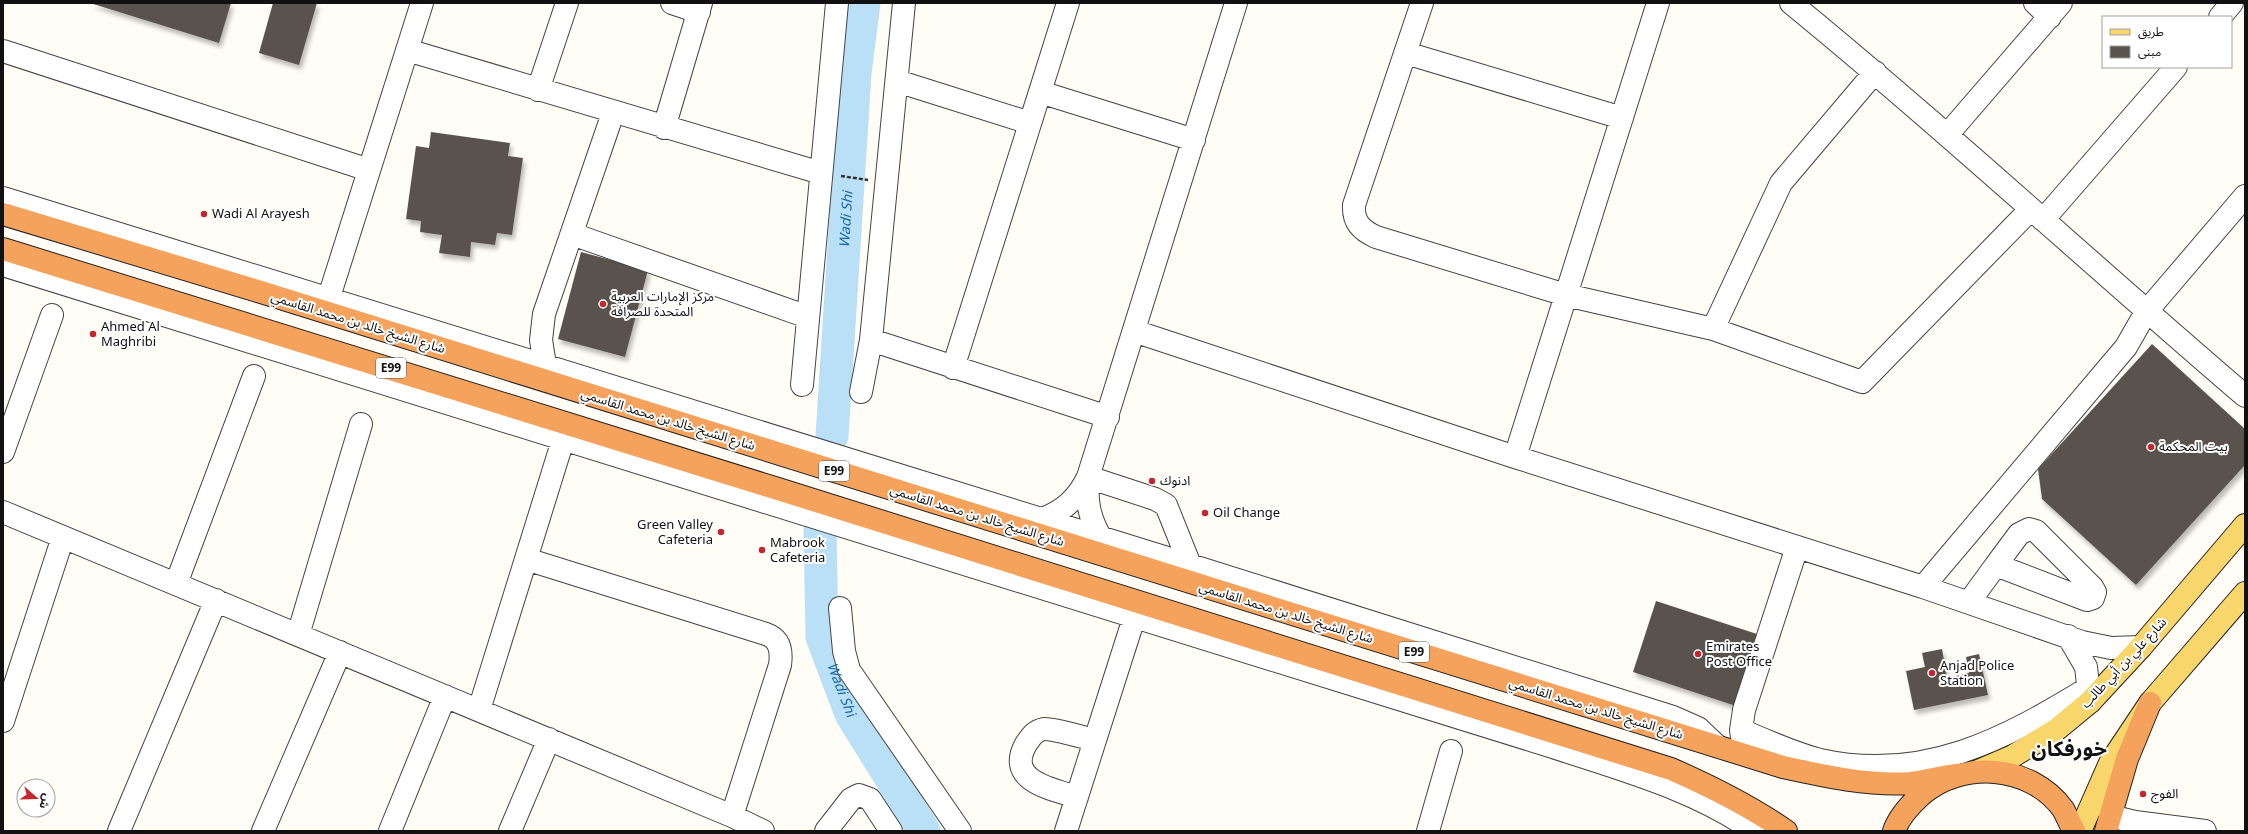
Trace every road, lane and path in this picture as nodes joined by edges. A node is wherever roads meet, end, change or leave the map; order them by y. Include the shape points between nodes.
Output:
1 (422, 3) edge
2 (567, 3) edge
3 (672, 3) edge
4 (837, 3) edge
5 (904, 3) edge
6 (1068, 3) edge
7 (1236, 3) edge
8 (1422, 3) edge
9 (1658, 3) edge
10 (1791, 3) edge
11 (2232, 3) edge
12 (700, 7) edge
13 (2049, 8) edge
14 (2221, 16) edge
15 (407, 50) junction
16 (3, 51) edge
17 (1406, 53) junction
18 (2175, 68) edge
19 (1875, 72) junction
20 (897, 81) junction
21 (538, 90) junction
22 (1040, 92) junction
23 (613, 113) junction
24 (1622, 118) junction
25 (1030, 123) junction
26 (664, 128) junction
27 (1947, 135) junction
28 (1194, 140) junction
29 (369, 170) junction
30 (830, 175) junction
31 (874, 181) dead end
32 (2245, 196) edge
33 (3, 198) edge
34 (2037, 215) junction
35 (14, 217) edge
36 (572, 234) junction
37 (3, 249) edge
38 (3, 266) edge
39 (286, 292) junction
40 (1566, 295) junction
41 (329, 297) junction
42 (2146, 312) junction
43 (52, 316) dead end
44 (808, 317) junction
45 (222, 325) junction
46 (1713, 329) junction
47 (1134, 331) junction
48 (872, 340) junction
49 (545, 365) junction
50 (953, 368) junction
51 (254, 376) dead end
52 (802, 386) dead end
53 (861, 392) dead end
54 (2245, 396) edge
55 (1108, 417) junction
56 (361, 424) dead end
57 (563, 440) junction
58 (3, 452) edge
59 (1515, 457) junction
60 (1088, 477) junction
61 (919, 490) junction
62 (3, 512) edge
63 (1042, 519) junction
64 (2245, 525) edge
65 (63, 537) junction
66 (1101, 538) junction
67 (1797, 547) junction
68 (526, 559) junction
69 (1190, 565) junction
70 (1996, 565) dead end
71 (1037, 578) junction
72 (176, 584) junction
73 (1923, 587) junction
74 (2245, 593) edge
75 (216, 600) junction
76 (1969, 602) junction
77 (840, 608) dead end
78 (1134, 618) junction
79 (1339, 620) junction
80 (298, 635) junction
81 (2068, 636) junction
82 (2141, 648) junction
83 (340, 652) junction
84 (2090, 694) junction
85 (445, 696) junction
86 (2150, 703) junction
87 (479, 710) junction
88 (3, 720) edge
89 (1741, 730) junction
90 (549, 739) junction
91 (1095, 740) junction
92 (1555, 740) junction
93 (1451, 751) dead end
94 (1746, 756) junction
95 (1978, 771) junction
96 (1956, 775) junction
97 (1077, 797) junction
98 (2115, 824) edge
99 (746, 825) edge
100 (1756, 825) edge
101 (2157, 828) edge
102 (119, 831) edge
103 (263, 831) edge
104 (390, 831) edge
105 (510, 831) edge
106 (826, 831) edge
107 (891, 831) edge
108 (960, 831) edge
109 (1066, 831) edge
110 (1428, 831) edge
111 (1786, 831) edge
112 (1894, 831) edge
113 (2074, 831) edge
114 (2080, 831) edge
115 (2205, 831) edge

1 - 15 street
2 - 21 street
3 - 12 street
4 - 30 street
5 - 20 street
6 - 22 street
7 - 28 street
8 - 17 street
9 - 24 street
10 - 19 street
11 - 14 street
12 - 26 street
13 - 27 street
15 - 21 street
15 - 29 street
16 - 29 street
17 - 24 street
17 - 40 street via 1354,205 1353,216 1357,223 1364,231 1376,237
18 - 34 street
19 - 27 street
19 - 46 street via 1781,183
20 - 25 street
20 - 48 street
21 - 23 street
22 - 25 street
22 - 28 street
23 - 26 street
23 - 36 street
24 - 40 street
25 - 50 street
26 - 30 street
27 - 34 street
28 - 47 street
29 - 41 street
30 - 31 path
30 - 44 street
32 - 42 street
33 - 35 street
34 - 42 street
34 - 46 street via 1862,382
35 - 39 street
35 - 39 highway, شارع الشيخ خالد بن محمد القاسمي / E99 via 223,295 249,296 261,292
36 - 44 street
36 - 49 street via 541,327
37 - 45 highway, E99
38 - 45 street
39 - 41 street
39 - 61 highway, شارع الشيخ خالد بن محمد القاسمي / E99 via 789,458 878,485
40 - 46 street
40 - 59 street
41 - 49 street
42 - 54 street
42 - 73 street via 2126,348
43 - 58 street
44 - 52 street
45 - 57 street
45 - 71 highway, E99 via 778,489 866,517
47 - 55 street
47 - 59 street
48 - 50 street
48 - 53 street
49 - 61 street
50 - 55 street
51 - 72 street
55 - 60 street
56 - 80 street
57 - 68 street
57 - 71 street
59 - 67 street
60 - 63 street via 1074,499 1054,515
60 - 66 street via 1090,515
60 - 69 street via 1166,505
61 - 63 street
61 - 79 highway, شارع الشيخ خالد بن محمد القاسمي / E99
62 - 65 street
63 - 66 street
64 - 82 main road, شارع علي بن أبي طالب
65 - 72 street
65 - 88 street
66 - 69 street
67 - 73 street
67 - 89 street via 1744,710
68 - 87 street
68 - 99 street via 773,637 781,654 780,665
69 - 79 street
70 - 76 street
71 - 78 street
71 - 92 highway, E99
72 - 75 street
73 - 76 street
74 - 86 main road
75 - 80 street
75 - 102 street
76 - 81 street
77 - 108 street via 844,651 849,670
78 - 91 street
78 - 92 street
79 - 94 highway, شارع الشيخ خالد بن محمد القاسمي / E99
80 - 83 street
81 - 82 street via 2096,646
81 - 84 street via 2081,656
82 - 84 main road, شارع علي بن أبي طالب
83 - 85 street
83 - 103 street
84 - 89 street via 2004,736 1956,754 1888,766 1842,764 1798,753
84 - 95 main road, شارع علي بن أبي طالب via 2056,730 2012,756
85 - 87 street
85 - 104 street
86 - 98 highway via 2127,759
86 - 114 main road via 2110,763
87 - 90 street
89 - 94 street
90 - 99 street
90 - 105 street
91 - 97 street
91 - 97 street via 1044,729 1033,733 1022,754 1020,761 1025,774 1038,784
92 - 100 highway, E99 via 1671,769 1717,789
93 - 110 street
94 - 96 highway, شارع الشيخ خالد بن محمد القاسمي / E99 via 1825,776 1867,781 1910,783
95 - 96 highway
95 - 113 highway via 2010,774 2039,787 2062,809
96 - 112 highway via 1931,786 1910,804
97 - 109 street
98 - 101 street
100 - 111 highway, E99
101 - 115 street
106 - 107 street via 851,799 859,795 870,799

